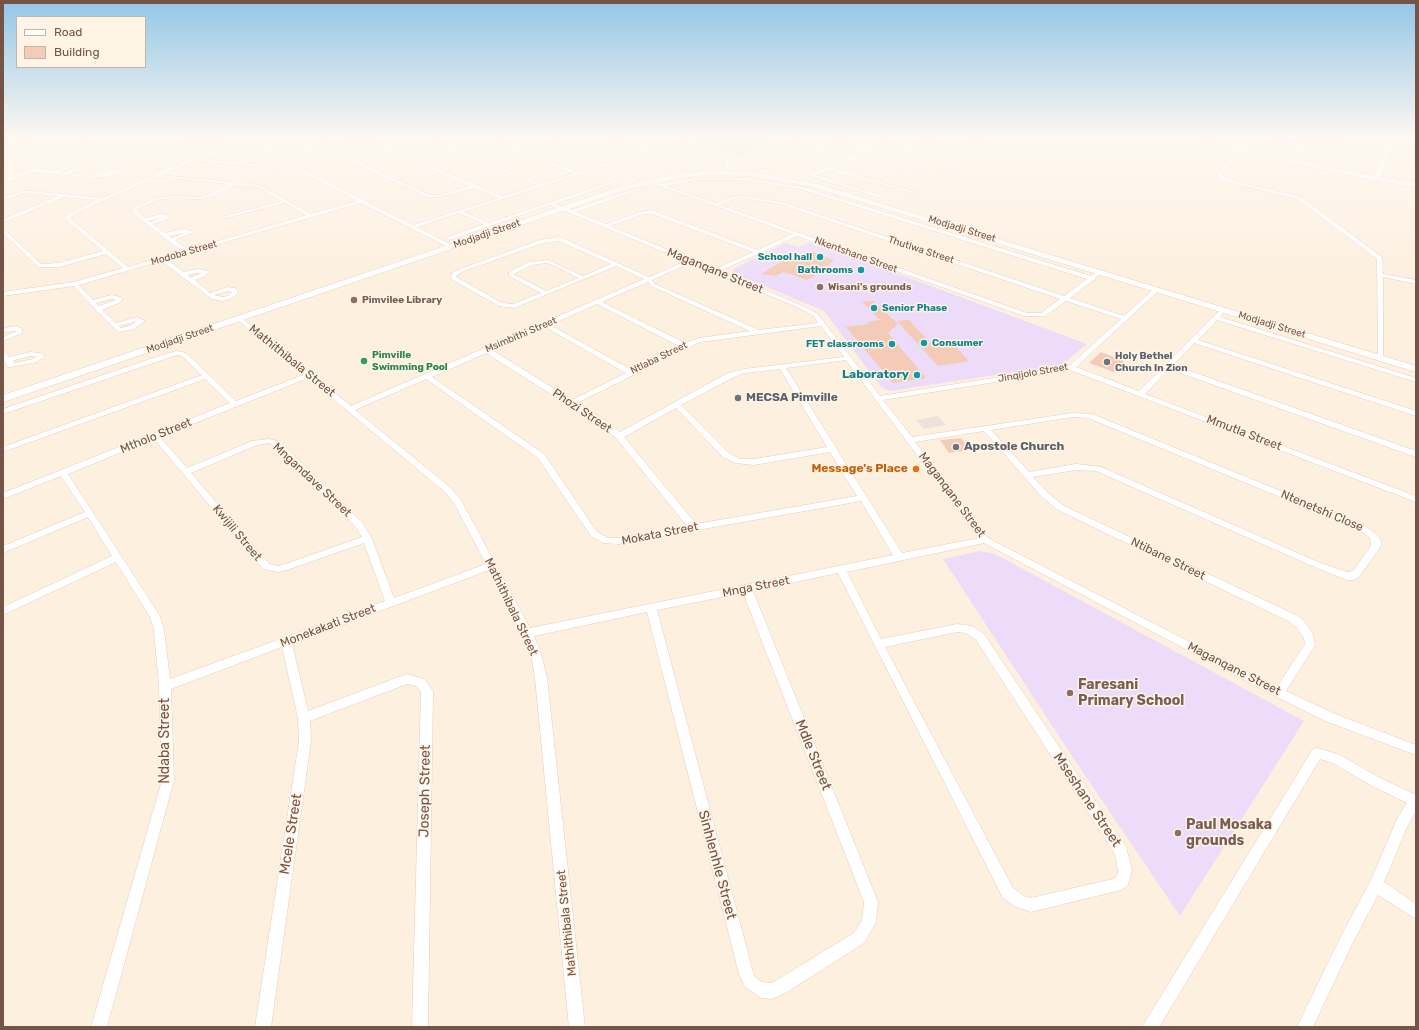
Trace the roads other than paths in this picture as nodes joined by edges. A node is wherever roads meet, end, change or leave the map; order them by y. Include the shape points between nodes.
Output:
1 (130, 187) edge
2 (227, 187) edge
3 (260, 187) edge
4 (335, 187) edge
5 (412, 187) edge
6 (471, 187) edge
7 (477, 187) edge
8 (537, 187) edge
9 (600, 187) edge
10 (625, 187) edge
11 (663, 187) edge
12 (795, 187) edge
13 (825, 187) edge
14 (848, 187) edge
15 (897, 187) edge
16 (1256, 187) edge
17 (634, 190) dead end
18 (914, 192) dead end
19 (64, 195) junction
20 (881, 197) dead end
21 (502, 198) junction
22 (3, 199) edge
23 (103, 199) junction
24 (362, 201) junction
25 (285, 202) junction
26 (552, 204) junction
27 (716, 206) junction
28 (561, 208) junction
29 (460, 212) junction
30 (572, 212) junction
31 (311, 216) junction
32 (224, 218) dead end
33 (144, 220) junction
34 (3, 221) edge
35 (149, 224) junction
36 (490, 225) junction
37 (606, 226) junction
38 (412, 227) junction
39 (3, 230) edge
40 (797, 234) junction
41 (164, 235) junction
42 (170, 240) junction
43 (450, 242) junction
44 (106, 252) junction
45 (187, 252) junction
46 (758, 252) junction
47 (163, 260) junction
48 (691, 261) junction
49 (616, 264) junction
50 (127, 270) junction
51 (716, 271) junction
52 (1100, 272) junction
53 (1381, 272) junction
54 (183, 274) junction
55 (1416, 277) edge
56 (583, 278) junction
57 (1093, 278) junction
58 (190, 280) junction
59 (649, 280) junction
60 (1416, 282) edge
61 (75, 284) junction
62 (1158, 289) junction
63 (546, 293) junction
64 (3, 294) edge
65 (209, 295) dead end
66 (1067, 298) junction
67 (92, 302) junction
68 (598, 302) junction
69 (98, 309) junction
70 (264, 310) junction
71 (1223, 310) junction
72 (238, 318) junction
73 (1124, 318) junction
74 (1217, 318) junction
75 (824, 324) junction
76 (115, 325) dead end
77 (248, 325) junction
78 (546, 325) junction
79 (3, 330) edge
80 (757, 332) junction
81 (3, 339) edge
82 (1194, 341) junction
83 (683, 345) junction
84 (487, 350) junction
85 (3, 353) edge
86 (849, 358) junction
87 (1380, 358) junction
88 (8, 360) dead end
89 (1168, 366) junction
90 (782, 367) junction
91 (1071, 368) junction
92 (1416, 369) edge
93 (630, 372) junction
94 (309, 375) junction
95 (206, 376) junction
96 (426, 376) junction
97 (1416, 380) edge
98 (1141, 394) junction
99 (879, 398) junction
100 (3, 399) edge
101 (572, 403) junction
102 (235, 404) junction
103 (677, 405) junction
104 (351, 409) junction
105 (3, 412) edge
106 (1416, 414) edge
107 (986, 429) junction
108 (155, 436) junction
109 (619, 436) junction
110 (911, 440) junction
111 (832, 449) junction
112 (3, 450) edge
113 (1416, 454) edge
114 (186, 472) junction
115 (63, 473) junction
116 (1027, 475) junction
117 (3, 496) edge
118 (863, 498) junction
119 (1416, 499) edge
120 (90, 513) junction
121 (693, 527) junction
122 (367, 539) junction
123 (985, 540) junction
124 (3, 550) edge
125 (118, 557) junction
126 (900, 558) junction
127 (491, 566) junction
128 (841, 570) junction
129 (747, 588) junction
130 (391, 602) junction
131 (651, 607) junction
132 (3, 611) edge
133 (527, 633) junction
134 (286, 642) junction
135 (878, 644) junction
136 (165, 686) junction
137 (1279, 693) junction
138 (304, 718) junction
139 (1416, 750) edge
140 (1415, 800) edge
141 (1376, 885) junction
142 (1416, 912) edge
143 (869, 922) joint
144 (99, 1027) edge
145 (263, 1027) edge
146 (420, 1027) edge
147 (577, 1027) edge
148 (1150, 1027) edge
149 (1305, 1027) edge

1 - 23 street
2 - 33 street via 200,198 165,197 150,201 135,210 135,213
3 - 25 street
4 - 24 street
5 - 6 street via 434,197
7 - 21 street
8 - 21 street
9 - 26 street
10 - 28 street, Modjadji Street
11 - 27 street, Nkentshane Street
12 - 57 street
13 - 52 street, Modjadji Street
14 - 20 street
15 - 18 street
16 - 53 street via 1303,200 1375,254 1381,260
17 - 30 street
19 - 22 street via 23,192
19 - 23 street
19 - 34 street
21 - 29 street
23 - 44 street via 68,217
24 - 31 street, Modoba Street
24 - 38 street
25 - 31 street
25 - 32 street
26 - 28 street, Maganqane Street
26 - 36 street
27 - 40 street, Nkentshane Street
27 - 66 street, Thutlwa Street via 743,197 780,203
28 - 30 street, Maganqane Street
28 - 43 street, Modjadji Street
29 - 36 street
29 - 38 street
30 - 37 street, Maganqane Street
31 - 45 street, Modoba Street
33 - 35 street
33 - 35 street via 168,217
35 - 41 street
36 - 43 street
37 - 46 street via 652,212
37 - 48 street, Maganqane Street
38 - 43 street
39 - 44 street via 40,266 59,265
40 - 46 street
40 - 66 street, Nkentshane Street via 1023,315 1043,315
41 - 42 street
41 - 42 street via 190,232
42 - 45 street
43 - 70 street, Modjadji Street
44 - 50 street
45 - 47 street, Modoba Street
46 - 51 street
47 - 50 street, Modoba Street
47 - 54 street
48 - 51 street, Maganqane Street
48 - 59 street, Msimbithi Street
49 - 56 street
49 - 59 street
49 - 63 street via 560,239 551,239 542,240 454,275 454,279 504,306 518,305
50 - 61 street, Modoba Street
51 - 75 street, Maganqane Street via 801,307 816,315
52 - 57 street, Nkentshane Street
52 - 62 street, Modjadji Street
53 - 55 street
53 - 60 street
53 - 87 street
54 - 58 street
54 - 58 street via 206,272 203,276
56 - 63 street
56 - 63 street via 546,261 531,263 511,273 512,276
57 - 66 street, Nkentshane Street
58 - 65 street
59 - 68 street, Msimbithi Street
59 - 80 street via 653,285
61 - 64 street, Modoba Street
61 - 67 street
62 - 71 street, Modjadji Street
62 - 73 street, Jinqijolo Street
66 - 73 street, Thutlwa Street
67 - 69 street
67 - 69 street via 111,297 119,298 117,302
68 - 78 street, Msimbithi Street
68 - 83 street
69 - 76 street
70 - 72 street, Modjadji Street
70 - 77 street
71 - 74 street
71 - 87 street, Modjadji Street
72 - 77 street, Mathithibala Street
72 - 100 street, Modjadji Street
73 - 91 street, Jinqijolo Street
74 - 82 street
74 - 97 street
75 - 80 street, Ntlaba Street
75 - 86 street, Maganqane Street
77 - 94 street, Mathithibala Street
78 - 84 street, Msimbithi Street
78 - 93 street
79 - 81 street via 20,330
80 - 83 street, Ntlaba Street via 699,340
82 - 89 street
82 - 106 street
83 - 93 street, Ntlaba Street
84 - 96 street, Msimbithi Street
84 - 101 street, Phozi Street
85 - 88 street
86 - 90 street
86 - 99 street, Maganqane Street
87 - 92 street, Modjadji Street
89 - 98 street
89 - 113 street
90 - 103 street via 731,375
90 - 111 street
91 - 98 street, Mmutla Street
91 - 99 street, Jinqijolo Street
93 - 101 street, Ntlaba Street
94 - 102 street, Mtholo Street
94 - 104 street, Mathithibala Street
95 - 102 street
95 - 105 street via 183,354 171,354
95 - 112 street
96 - 104 street, Msimbithi Street
96 - 121 street, Mokata Street via 541,456 600,539 619,541
98 - 119 street, Mmutla Street
99 - 110 street, Maganqane Street
101 - 109 street, Phozi Street
102 - 108 street, Mtholo Street
103 - 109 street
103 - 111 street via 726,455 738,461 754,462
104 - 127 street, Mathithibala Street via 448,490 458,502
107 - 110 street, Ntenetshi Close
107 - 116 street, Ntibane Street
107 - 116 street, Ntenetshi Close via 1073,415 1089,416 1362,527 1373,536 1376,546 1356,574 1347,576 1098,469 1076,467
108 - 114 street, Kwijili Street
108 - 115 street, Mtholo Street
109 - 121 street, Phozi Street
110 - 123 street, Maganqane Street
111 - 118 street
114 - 122 street, Mngandave Street via 251,444 271,441 359,524
114 - 122 street, Kwijili Street via 268,568 290,566
115 - 117 street, Mtholo Street
115 - 120 street, Ndaba Street
116 - 137 street, Ntibane Street via 1061,508 1300,624 1309,637 1310,645
118 - 121 street, Mokata Street
118 - 126 street
120 - 124 street
120 - 125 street, Ndaba Street
122 - 130 street, Mngandave Street
123 - 126 street, Mnga Street
123 - 137 street, Maganqane Street
125 - 132 street
125 - 136 street, Ndaba Street via 155,616
126 - 128 street, Mnga Street
127 - 130 street, Monekakati Street
127 - 133 street, Mathithibala Street
128 - 129 street, Mnga Street
128 - 135 street, Mseshane Street
129 - 131 street, Mnga Street
129 - 143 street, Mdle Street via 870,898
130 - 134 street, Monekakati Street
131 - 133 street, Mnga Street
131 - 143 street, Sinhlenhle Street via 750,982 761,990 776,990 853,943 864,932
133 - 147 street, Mathithibala Street via 536,653 542,678
134 - 136 street, Monekakati Street
134 - 138 street, Mcele Street
135 - 135 street, Mseshane Street via 1011,896 1031,905 1116,885 1123,880 1125,870 1121,852 980,637 968,629 957,628
136 - 144 street, Ndaba Street via 168,780
137 - 139 street, Maganqane Street via 1329,717
138 - 145 street, Mcele Street via 305,741
138 - 146 street, Joseph Street via 407,679 420,682 427,691
140 - 141 street via 1402,823
140 - 148 street via 1336,759 1317,753
141 - 142 street
141 - 149 street

